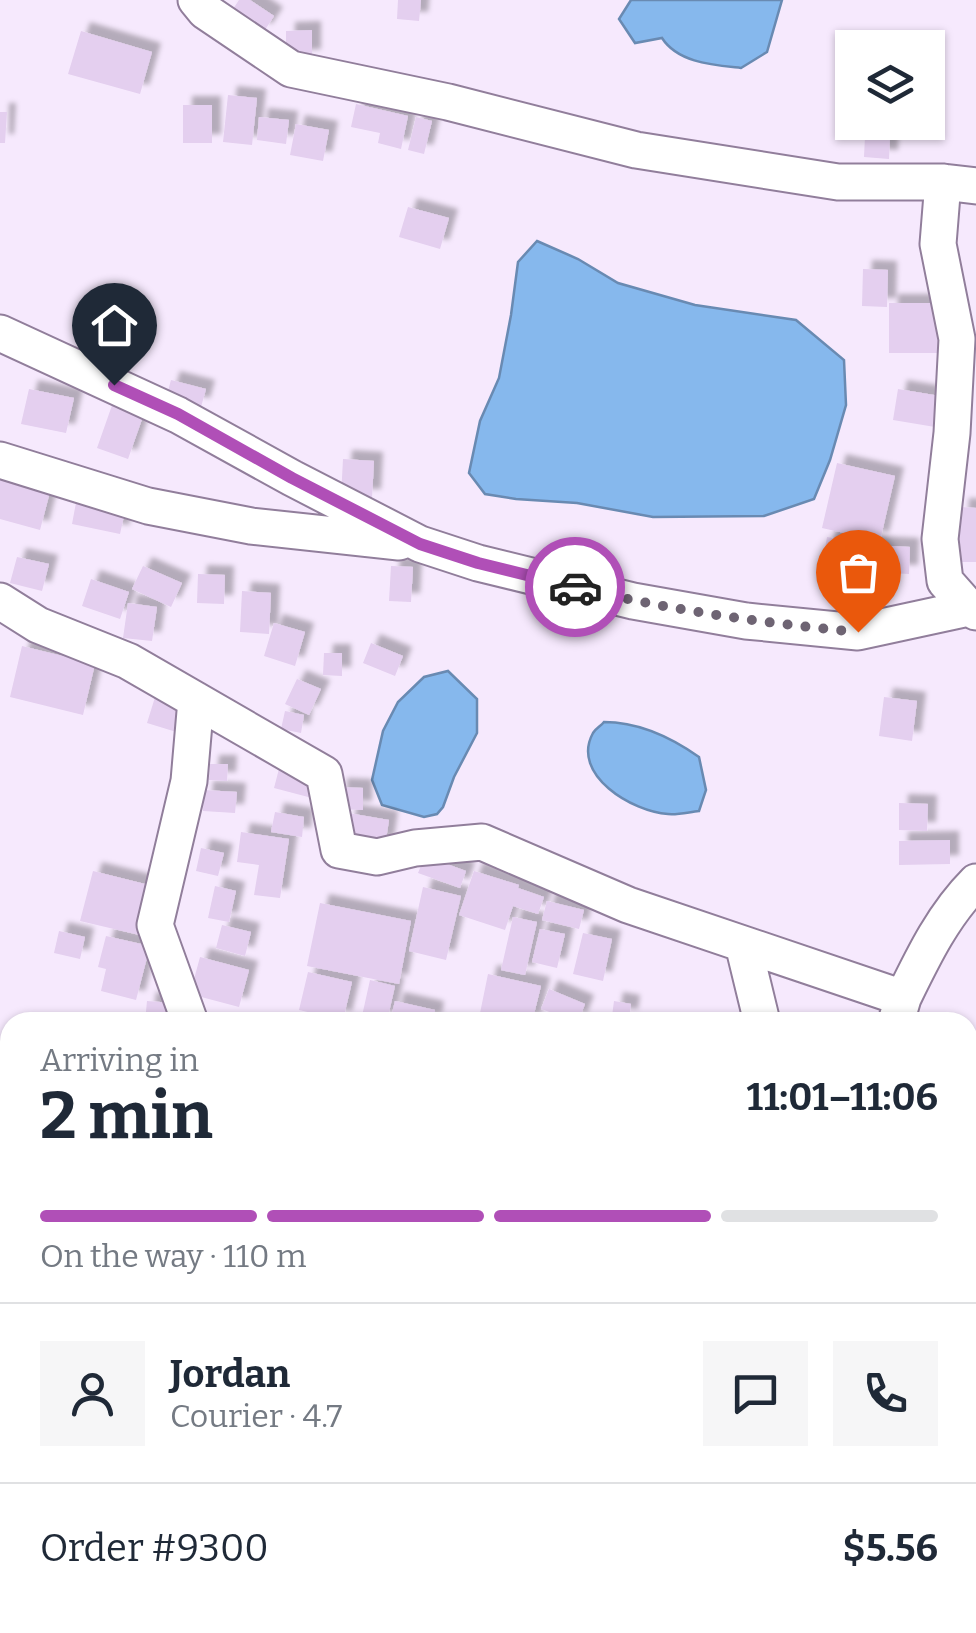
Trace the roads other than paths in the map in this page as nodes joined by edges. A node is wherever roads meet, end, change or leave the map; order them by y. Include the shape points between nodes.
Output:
1 (196, 0) edge
2 (960, 184) edge
3 (0, 334) edge
4 (0, 460) edge
5 (420, 544) junction
6 (0, 601) edge
7 (972, 610) edge
8 (196, 700) junction
9 (976, 882) edge
10 (743, 944) junction
11 (899, 1010) edge
12 (186, 1012) edge
13 (760, 1012) edge

1 - 2 street via 291,70 636,150 838,182
2 - 7 street via 938,244 956,339 940,538 945,581
3 - 5 street via 178,414
4 - 5 street via 165,509 250,526
5 - 7 street via 632,601 746,621 858,632
6 - 8 street
8 - 10 street via 324,774 339,850 377,857 482,842
8 - 12 street via 189,781 155,924
9 - 11 street via 926,950
10 - 11 street
10 - 13 street

